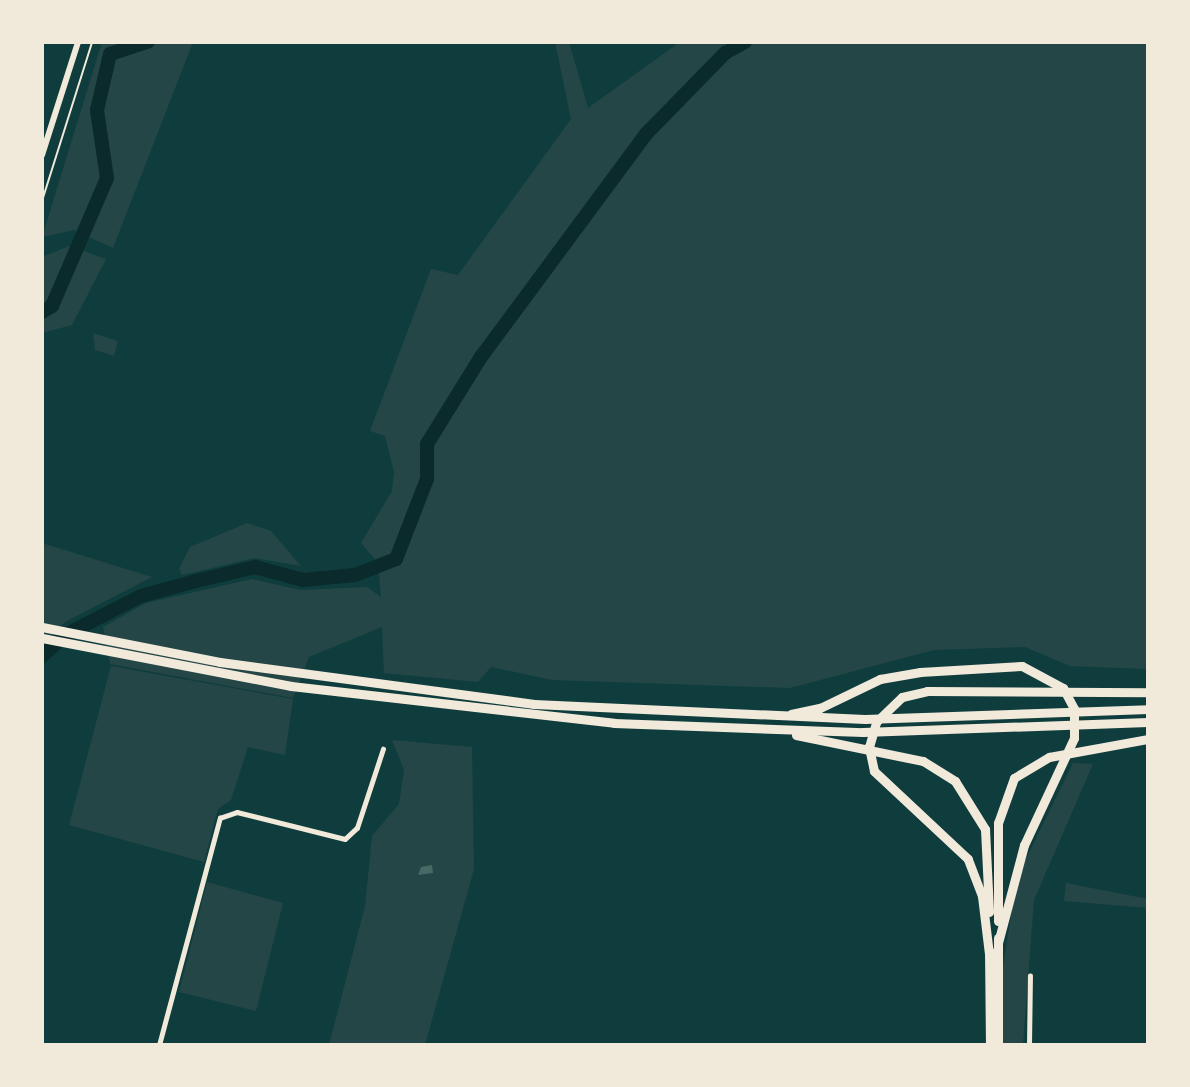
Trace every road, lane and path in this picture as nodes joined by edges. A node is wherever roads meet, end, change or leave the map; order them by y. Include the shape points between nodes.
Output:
1 (78, 42) edge
2 (92, 42) edge
3 (42, 155) edge
4 (42, 201) edge
5 (42, 626) edge
6 (42, 638) edge
7 (1148, 692) edge
8 (1148, 709) edge
9 (768, 718) junction
10 (1148, 722) edge
11 (777, 730) junction
12 (1148, 739) edge
13 (383, 749) dead end
14 (998, 943) junction
15 (989, 954) junction
16 (1030, 976) dead end
17 (159, 1045) edge
18 (990, 1045) edge
19 (998, 1045) edge
20 (1029, 1045) edge

1 - 3 street
2 - 4 path
5 - 9 highway via 220,662 497,700
6 - 11 highway via 228,676 495,712
7 - 15 highway via 927,691 902,697 885,710 870,736 874,771 890,792 944,830 968,859 982,896
8 - 9 highway via 955,718
9 - 14 highway via 820,708 902,674 1011,666 1044,672 1063,688 1074,709 1074,738 1024,845
10 - 11 highway
11 - 15 highway via 923,761 955,781 985,829
12 - 14 highway via 1049,757 1014,778 998,823
13 - 17 street via 357,828 345,839 237,812 220,818
14 - 19 highway
15 - 18 highway
16 - 20 street

